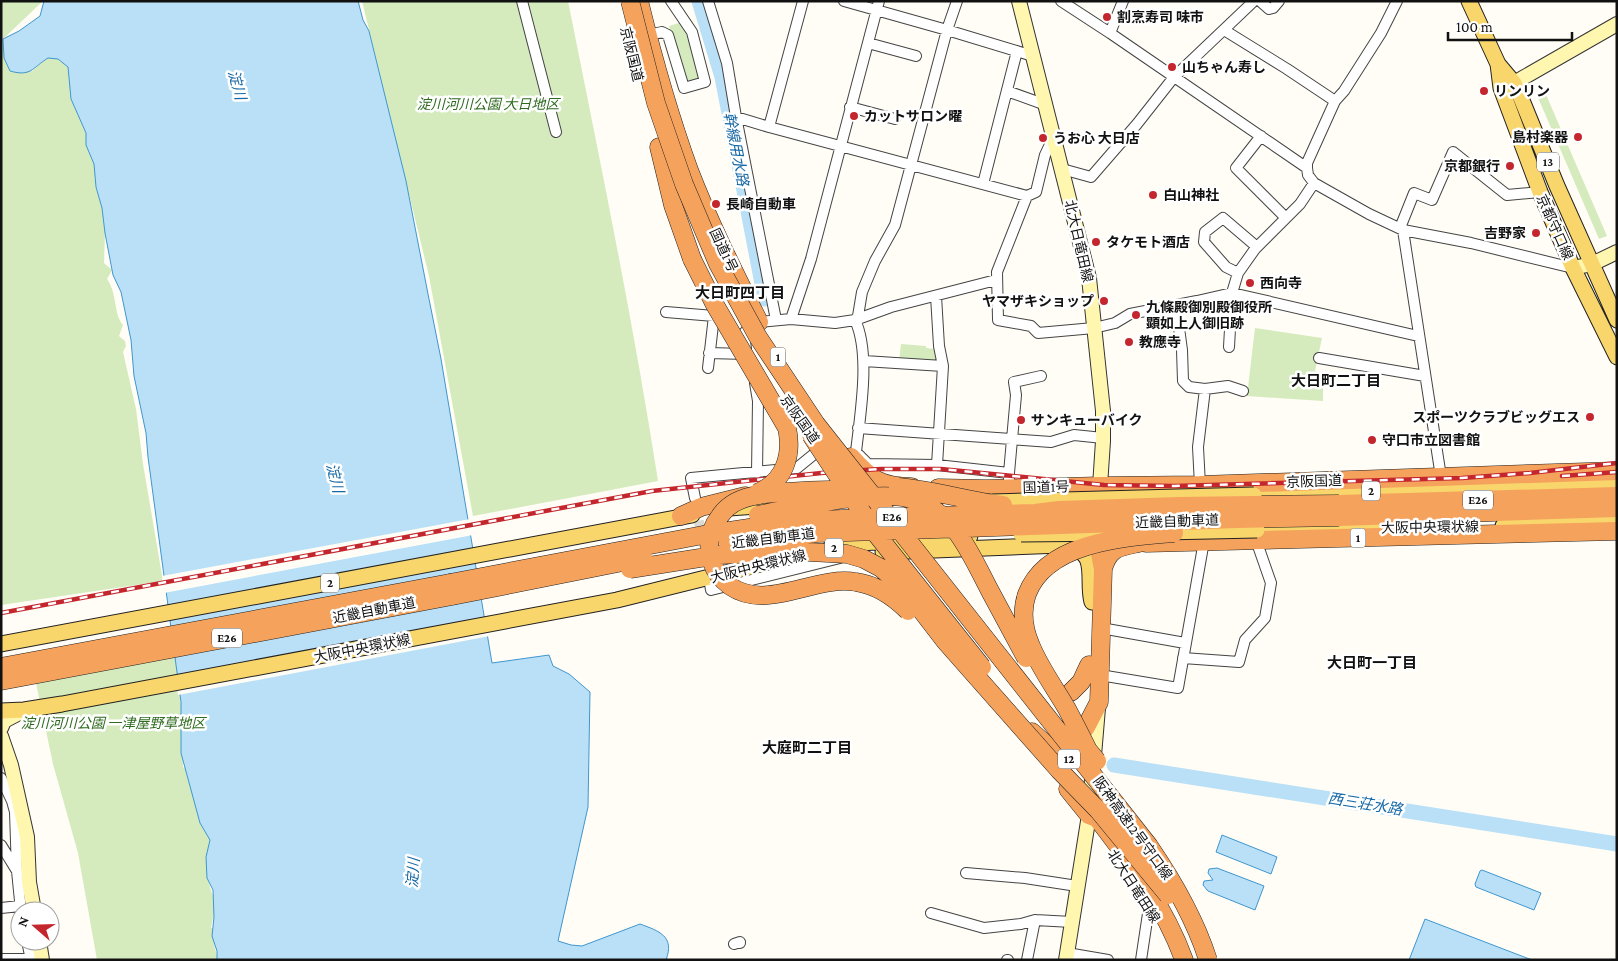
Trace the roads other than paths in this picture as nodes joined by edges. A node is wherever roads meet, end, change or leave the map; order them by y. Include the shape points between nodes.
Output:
1 (522, 1) edge
2 (619, 1) edge
3 (630, 1) edge
4 (641, 1) edge
5 (671, 1) edge
6 (708, 1) edge
7 (804, 1) edge
8 (956, 1) edge
9 (1019, 1) edge
10 (1061, 1) edge
11 (1123, 1) edge
12 (1254, 1) edge
13 (1260, 1) edge
14 (1279, 1) edge
15 (1397, 1) edge
16 (1469, 1) edge
17 (849, 2) edge
18 (878, 6) edge
19 (1617, 24) edge
20 (646, 28) junction
21 (947, 30) junction
22 (1224, 30) junction
23 (1110, 33) junction
24 (868, 43) junction
25 (1017, 51) junction
26 (916, 56) dead end
27 (1033, 56) junction
28 (1174, 77) junction
29 (1507, 85) junction
30 (1007, 91) junction
31 (1335, 101) junction
32 (1046, 105) junction
33 (850, 107) junction
34 (736, 117) junction
35 (895, 119) dead end
36 (769, 127) junction
37 (556, 132) dead end
38 (1054, 136) junction
39 (1261, 136) junction
40 (659, 147) junction
41 (840, 147) junction
42 (912, 165) junction
43 (1306, 168) junction
44 (1062, 169) junction
45 (1314, 183) junction
46 (983, 184) junction
47 (1540, 192) junction
48 (1027, 196) junction
49 (1286, 218) junction
50 (1401, 229) junction
51 (1257, 247) junction
52 (1617, 252) edge
53 (1592, 264) junction
54 (1573, 268) junction
55 (1238, 273) junction
56 (996, 280) junction
57 (1232, 293) junction
58 (936, 296) junction
59 (1176, 306) junction
60 (666, 312) dead end
61 (714, 316) junction
62 (791, 319) junction
63 (855, 320) junction
64 (1617, 320) edge
65 (767, 321) junction
66 (1094, 328) junction
67 (744, 333) junction
68 (1418, 336) junction
69 (1229, 347) dead end
70 (709, 353) junction
71 (747, 354) junction
72 (1617, 357) edge
73 (1319, 358) dead end
74 (864, 361) junction
75 (943, 366) junction
76 (708, 368) dead end
77 (1041, 376) dead end
78 (1425, 376) junction
79 (1204, 388) junction
80 (1244, 391) dead end
81 (812, 428) junction
82 (858, 428) junction
83 (939, 435) junction
84 (834, 438) junction
85 (1104, 438) junction
86 (1013, 440) junction
87 (937, 465) junction
88 (1617, 471) edge
89 (757, 473) junction
90 (1441, 477) junction
91 (1009, 480) junction
92 (1617, 483) edge
93 (1200, 485) junction
94 (1374, 485) junction
95 (1100, 486) junction
96 (1275, 488) junction
97 (986, 489) junction
98 (1322, 490) junction
99 (1617, 491) edge
100 (1617, 496) edge
101 (695, 498) tunnel mouth
102 (757, 499) junction
103 (779, 504) junction
104 (1617, 508) edge
105 (1059, 510) junction
106 (1617, 514) edge
107 (681, 516) joint
108 (1099, 516) junction
109 (1339, 517) junction
110 (1617, 520) edge
111 (888, 524) joint
112 (1374, 528) junction
113 (1617, 531) edge
114 (1448, 532) junction
115 (1390, 533) junction
116 (1257, 535) junction
117 (1204, 542) junction
118 (1139, 543) junction
119 (1098, 544) junction
120 (1045, 545) junction
121 (861, 553) junction
122 (580, 557) junction
123 (779, 560) junction
124 (924, 568) junction
125 (1103, 569) junction
126 (496, 587) junction
127 (710, 587) dead end
128 (1092, 602) junction
129 (1101, 628) junction
130 (945, 641) junction
131 (1186, 643) junction
132 (1, 644) edge
133 (1183, 658) junction
134 (1, 667) edge
135 (1094, 670) junction
136 (1, 681) edge
137 (1098, 702) junction
138 (2, 720) edge
139 (1086, 727) junction
140 (1035, 735) junction
141 (1, 736) edge
142 (1088, 750) junction
143 (1, 757) edge
144 (1089, 772) junction
145 (7, 778) edge
146 (1112, 791) junction
147 (1089, 815) junction
148 (1, 845) edge
149 (17, 871) junction
150 (966, 873) dead end
151 (1077, 886) junction
152 (1168, 895) junction
153 (20, 901) edge
154 (32, 901) edge
155 (1149, 907) junction
156 (931, 913) dead end
157 (1035, 920) junction
158 (1072, 922) junction
159 (1202, 955) edge
160 (1067, 956) edge
161 (1, 960) edge
162 (35, 960) edge
163 (1027, 960) edge
164 (1108, 960) edge
165 (1141, 960) edge
166 (1176, 960) edge
167 (1184, 960) edge
168 (1212, 960) edge
169 (1216, 960) edge

1 - 37 street
2 - 40 highway, 京阪国道 / 1
3 - 81 highway, 京阪国道 / 1, bridge via 656,103 704,232 737,302
4 - 20 highway, 国道1号 / 1
5 - 20 street via 692,32 705,82 684,88 668,35
6 - 34 street via 727,63
7 - 36 street
8 - 21 street
9 - 27 main road, 北大日竜田線
10 - 23 street
11 - 23 street
12 - 22 street
13 - 14 street via 1269,9
15 - 31 street via 1382,33
16 - 29 main road, 京都守口線 / 13
17 - 18 street
18 - 21 street
18 - 24 street
19 - 29 main road
20 - 65 highway, 国道1号 / 1 via 689,170 719,242
21 - 25 street
21 - 42 street
22 - 28 street
22 - 31 street
23 - 28 street
24 - 26 street
24 - 33 street
25 - 27 street
25 - 30 street
27 - 32 main road, 北大日竜田線
28 - 39 street
28 - 44 street via 1091,177
29 - 47 main road, 京都守口線 / 13
29 - 53 main road, 京都守口線 / 13
30 - 32 street
30 - 46 street
31 - 43 street
32 - 38 main road, 北大日竜田線
33 - 35 street
33 - 41 street
34 - 36 street
34 - 65 street
36 - 41 street
38 - 44 main road, 北大日竜田線
38 - 48 street via 1045,154 1036,192
39 - 43 street
39 - 49 street via 1236,168
40 - 81 highway, 京阪国道 / 1 via 690,228 728,307 775,384
40 - 102 highway, 1, bridge via 673,205 692,259 722,318 787,428 790,449 785,466
41 - 42 street
41 - 62 street via 811,259
42 - 46 street
42 - 63 street via 896,225 862,292
43 - 45 street
44 - 66 main road, 北大日竜田線 via 1086,261
45 - 49 street
45 - 50 street
46 - 48 street
47 - 50 street via 1507,195 1453,152 1432,200 1414,193
47 - 54 main road, 京都守口線 / 13
48 - 56 street
49 - 51 street
50 - 54 street
50 - 68 street
51 - 55 street
51 - 55 street via 1223,218 1205,232 1204,242 1226,267
52 - 53 main road
53 - 54 main road
53 - 64 main road, 京都守口線 / 13
54 - 72 main road, 京都守口線 / 13
55 - 57 street
56 - 58 street
56 - 66 street via 998,320 1031,326 1038,333
57 - 59 street
57 - 68 street
57 - 69 street
58 - 63 street
58 - 75 street
59 - 66 street via 1130,314
59 - 79 street via 1183,381 1189,388
60 - 61 street
61 - 67 street
61 - 70 street
62 - 63 street via 836,323
62 - 65 street
63 - 74 street
65 - 67 street
65 - 84 highway, 国道1号 / 1 via 783,367
66 - 85 main road, 北大日竜田線
67 - 71 street
68 - 78 street
70 - 71 street
70 - 76 street
71 - 89 street via 758,401
73 - 78 street
74 - 75 street
74 - 82 street
75 - 83 street
77 - 86 street via 1014,382
78 - 90 street
79 - 80 street via 1228,386
79 - 93 street via 1198,447
81 - 111 highway, 1, bridge
81 - 135 highway, 1, bridge via 936,558 1040,688 1059,696 1071,692
81 - 140 highway, 京阪国道 / 1, bridge via 877,535
82 - 83 street
82 - 87 street via 856,452 868,464
83 - 86 street
83 - 87 street
84 - 89 street via 797,468
84 - 97 highway, 国道1号 / 1 via 863,471 883,484
85 - 86 street via 1074,434 1051,442
85 - 95 main road, 北大日竜田線
86 - 91 street
87 - 91 street
88 - 90 highway, 京阪国道 / 1
89 - 101 street via 691,478
90 - 94 highway, 京阪国道 / 1
91 - 95 highway, 国道1号 / 1
91 - 97 highway, 国道1号 / 1
92 - 94 main road, 2 via 1488,488
93 - 95 highway, 京阪国道 / 1
93 - 96 highway, 京阪国道 / 1
94 - 96 highway, 京阪国道 / 1
94 - 98 main road
95 - 108 highway, 京阪国道 / 1
96 - 98 main road
96 - 103 main road, bridge via 1254,495
97 - 103 highway via 836,497
98 - 99 main road via 1403,498
100 - 105 highway, 近畿自動車道 / E26, bridge
102 - 103 main road
102 - 107 highway, 1 via 701,507
102 - 108 main road via 804,522 835,527
104 - 109 highway, 近畿自動車道 / E26
105 - 122 highway, 近畿自動車道 / E26, bridge via 787,522
105 - 130 highway, bridge via 1009,506 930,491 886,487 772,493 737,501 725,510 712,529 709,544 713,564 720,578 738,591 763,596 823,582 865,584 889,595
106 - 112 main road via 1446,519
107 - 132 main road, 2
108 - 119 highway, 京阪国道 / 1
109 - 126 highway, 近畿自動車道 / E26, bridge via 818,533 740,541
109 - 142 highway, bridge via 1156,534 1105,542 1071,552 1042,571 1024,606 1027,637
110 - 114 main road, 大阪中央環状線 via 1486,526
111 - 124 highway, 12
112 - 115 main road, 大阪中央環状線 / 2
112 - 116 main road, 大阪中央環状線 / 2
113 - 114 highway, 1
114 - 115 highway, 1
114 - 115 main road, 大阪中央環状線
115 - 116 highway, 1
116 - 117 highway, 1
116 - 123 main road, 大阪中央環状線 / 2, bridge via 997,535 860,543
116 - 133 street via 1270,583 1265,618 1245,640 1238,662
117 - 118 highway, 1
117 - 131 street
118 - 119 highway, 1
118 - 125 highway via 1112,552
119 - 120 main road
119 - 125 highway, 京阪国道 / 1
119 - 128 highway, 京阪国道 / 1
120 - 121 main road
120 - 128 main road via 1077,549 1085,554 1089,562
121 - 123 main road
121 - 127 street
122 - 134 highway, 近畿自動車道 / E26, bridge
122 - 142 highway, bridge via 663,535 818,504 882,496 915,500 939,513 955,530 1048,696
123 - 138 main road, 大阪中央環状線 / 2 via 616,600 24,710
124 - 152 highway, 阪神高速12号守口線 / 12, bridge via 1141,851
124 - 159 highway, 阪神高速12号守口線, bridge via 1149,846 1170,877
125 - 129 highway, 京阪国道 / 1
126 - 130 highway, bridge via 533,585 718,555 766,551 835,552 864,559 887,572 917,602
126 - 136 highway, 近畿自動車道 / E26, bridge
128 - 135 highway, 京阪国道 / 1
129 - 131 street
129 - 135 highway, 京阪国道 / 1
130 - 152 highway, bridge via 1040,750 1098,810
131 - 133 street
133 - 135 street via 1178,688
135 - 137 highway, 京阪国道 / 1
135 - 139 highway, 京阪国道 / 1
137 - 139 highway, 京阪国道 / 1
137 - 144 main road
139 - 140 highway, 京阪国道 / 1 via 1076,741 1062,749 1049,747
139 - 144 main road
140 - 147 highway, 1 via 1066,786
141 - 145 main road
142 - 159 highway, bridge via 1138,814 1174,874 1192,908
143 - 145 main road
144 - 146 main road
144 - 147 main road
145 - 149 street via 15,812
145 - 154 main road via 27,837
146 - 168 main road via 1175,876 1193,910
146 - 169 highway via 1147,830 1190,898
147 - 151 main road
147 - 155 main road, 北大日竜田線 via 1093,827 1124,866
147 - 167 highway via 1097,818 1129,860 1163,912
148 - 149 street
149 - 153 street
150 - 151 street
151 - 158 main road
152 - 159 highway, 阪神高速12号守口線 / 12
155 - 165 street
155 - 166 main road, 北大日竜田線
156 - 157 street via 984,928
157 - 158 street
157 - 163 street
158 - 160 main road
160 - 164 street
161 - 162 street

